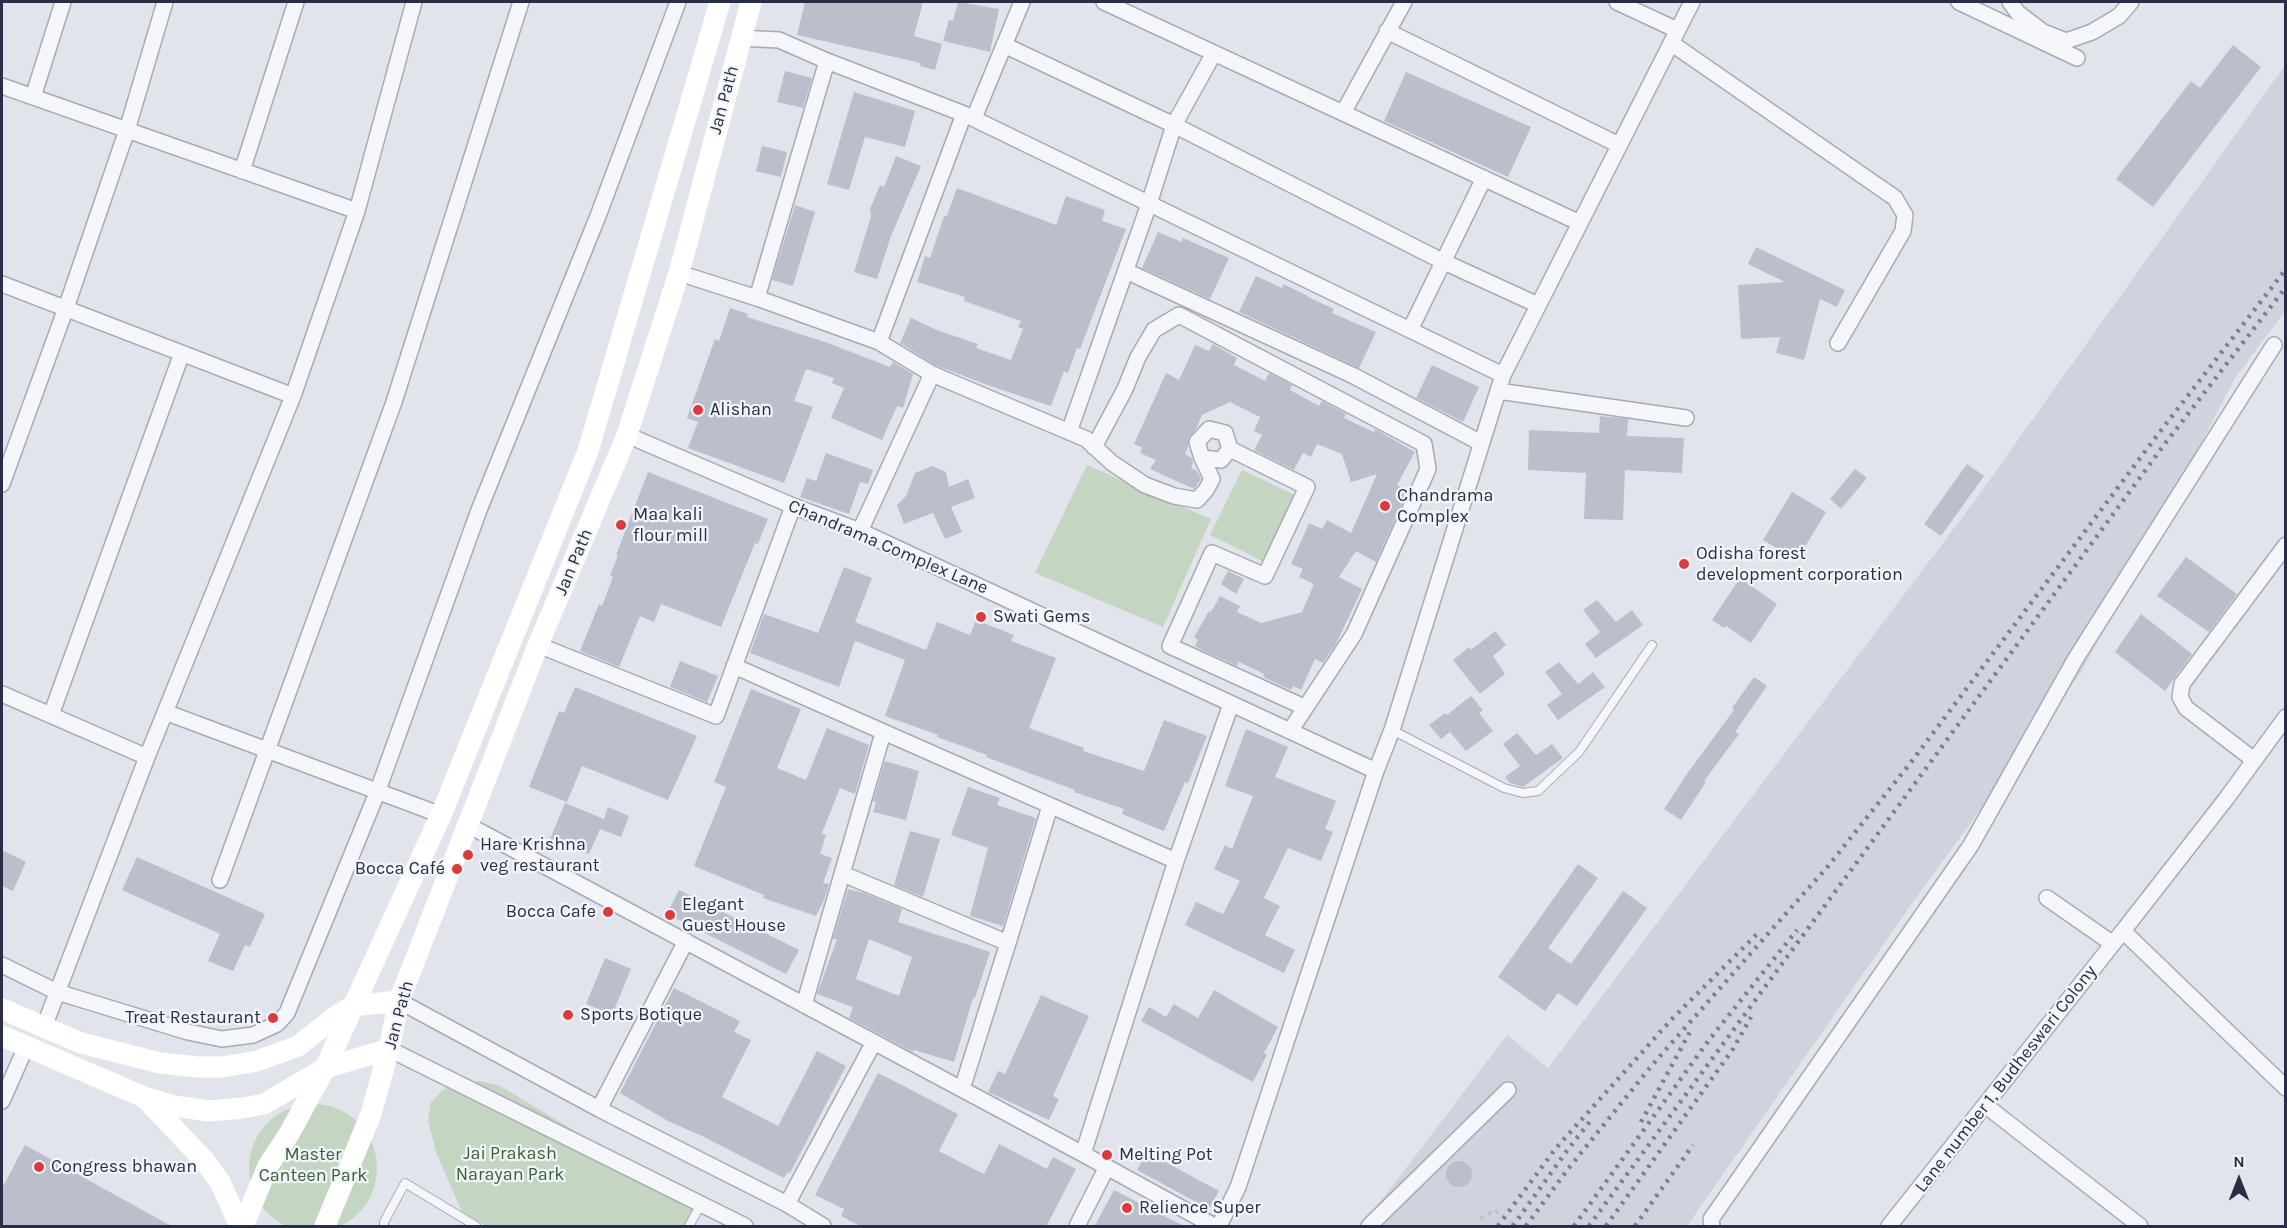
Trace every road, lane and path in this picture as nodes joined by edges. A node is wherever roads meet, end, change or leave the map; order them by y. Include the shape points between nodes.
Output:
1 (63, 2) edge
2 (165, 2) edge
3 (296, 2) edge
4 (414, 2) edge
5 (521, 2) edge
6 (678, 2) edge
7 (720, 2) edge
8 (751, 2) edge
9 (1022, 2) edge
10 (1104, 2) edge
11 (1404, 2) edge
12 (1617, 2) edge
13 (1692, 2) edge
14 (1959, 2) edge
15 (2010, 2) edge
16 (2131, 2) edge
17 (1387, 31) junction
18 (1674, 37) junction
19 (740, 38) junction
20 (1004, 45) junction
21 (1214, 53) junction
22 (2077, 58) dead end
23 (827, 61) junction
24 (2, 86) edge
25 (33, 97) junction
26 (1343, 113) junction
27 (969, 116) junction
28 (1174, 125) junction
29 (127, 130) junction
30 (1619, 145) junction
31 (242, 171) junction
32 (1484, 178) junction
33 (1149, 204) junction
34 (357, 211) junction
35 (1580, 223) junction
36 (1442, 261) junction
37 (1126, 271) junction
38 (679, 273) junction
39 (2, 284) edge
40 (758, 298) junction
41 (1538, 305) junction
42 (66, 308) junction
43 (1410, 330) junction
44 (879, 342) junction
45 (1838, 344) dead end
46 (2274, 345) dead end
47 (182, 353) junction
48 (932, 375) junction
49 (1503, 375) junction
50 (1498, 391) junction
51 (293, 396) junction
52 (1686, 418) dead end
53 (1070, 432) junction
54 (627, 435) junction
55 (1481, 443) junction
56 (1094, 447) junction
57 (1230, 449) junction
58 (1202, 458) junction
59 (2, 484) edge
60 (793, 506) junction
61 (860, 531) junction
62 (2286, 545) edge
63 (538, 645) junction
64 (1652, 645) dead end
65 (734, 666) junction
66 (2, 694) edge
67 (1231, 704) junction
68 (1304, 707) junction
69 (165, 712) junction
70 (51, 715) junction
71 (2286, 717) edge
72 (1392, 730) junction
73 (1290, 731) junction
74 (883, 733) junction
75 (266, 751) junction
76 (147, 757) junction
77 (2254, 760) junction
78 (1376, 771) junction
79 (377, 793) junction
80 (1050, 806) junction
81 (441, 815) junction
82 (468, 825) junction
83 (1176, 861) junction
84 (843, 874) junction
85 (219, 880) dead end
86 (2047, 897) dead end
87 (2123, 931) junction
88 (686, 941) junction
89 (1008, 943) junction
90 (2113, 944) junction
91 (2, 965) edge
92 (57, 992) junction
93 (399, 1001) junction
94 (804, 1005) junction
95 (353, 1006) junction
96 (2, 1009) edge
97 (44, 1027) junction
98 (2, 1036) edge
99 (874, 1042) junction
100 (26, 1047) junction
101 (389, 1049) junction
102 (325, 1068) junction
103 (2286, 1088) edge
104 (962, 1089) junction
105 (1509, 1090) dead end
106 (144, 1097) junction
107 (2, 1101) edge
108 (1985, 1105) junction
109 (599, 1109) junction
110 (1083, 1154) junction
111 (1107, 1167) junction
112 (701, 1204) junction
113 (787, 1204) junction
114 (1480, 1219) dead end
115 (241, 1227) edge
116 (325, 1227) edge
117 (384, 1227) edge
118 (476, 1227) edge
119 (689, 1227) edge
120 (744, 1227) edge
121 (823, 1227) edge
122 (1077, 1227) edge
123 (1214, 1227) edge
124 (1219, 1227) edge
125 (1369, 1227) edge
126 (1516, 1227) edge
127 (1712, 1227) edge
128 (1889, 1227) edge
129 (2140, 1227) edge

1 - 25 street
2 - 29 street
3 - 31 street
4 - 34 street
5 - 75 street via 394,402
6 - 79 street via 598,216 479,510
7 - 81 main road, Jan Path via 588,451
8 - 19 main road, Jan Path
9 - 20 street
10 - 21 street
11 - 17 street
12 - 18 street
13 - 18 street
14 - 22 street
15 - 16 street via 2043,32 2066,41 2120,16
17 - 26 street
17 - 30 street
18 - 30 street
18 - 45 street via 1895,198 1905,215 1904,231
19 - 23 street via 779,39
19 - 38 main road, Jan Path
20 - 27 street
20 - 28 street
21 - 26 street
21 - 28 street
23 - 27 street
23 - 40 street
24 - 25 street
25 - 29 street
26 - 32 street
27 - 33 street
27 - 44 street
28 - 33 street
28 - 36 street
29 - 31 street
29 - 42 street
30 - 35 street
31 - 34 street
32 - 35 street
32 - 36 street
33 - 37 street
33 - 43 street
34 - 51 street
35 - 41 street
36 - 41 street
36 - 43 street
37 - 53 street
37 - 55 street via 1354,376
38 - 40 street
38 - 54 main road, Jan Path
39 - 42 street
40 - 44 street
41 - 49 street
42 - 47 street
42 - 59 street
43 - 49 street
44 - 48 street
46 - 127 street via 2076,658 1971,845 1716,1212
47 - 51 street
47 - 70 street
48 - 53 street
48 - 61 street
49 - 50 street
50 - 52 street
50 - 55 street
51 - 69 street
53 - 56 street
54 - 60 street, Chandrama Complex Lane
54 - 63 main road, Jan Path
55 - 72 street
56 - 58 street via 1145,485 1197,500 1212,479
56 - 68 street via 1154,330 1179,315 1424,444 1428,470 1354,634
57 - 58 street via 1221,460
57 - 58 street via 1225,433 1209,429 1197,442
57 - 68 street via 1307,487 1265,576 1212,553 1170,646
60 - 61 street, Chandrama Complex Lane
60 - 65 street
61 - 67 street, Chandrama Complex Lane
62 - 77 street via 2182,684 2180,698 2186,708
63 - 65 street via 716,716
63 - 82 main road, Jan Path
64 - 72 lane via 1579,752 1538,790 1523,793 1504,788
65 - 74 street
66 - 70 street
67 - 73 street, Chandrama Complex Lane
67 - 83 street
68 - 73 street
69 - 75 street
69 - 76 street
70 - 76 street
71 - 77 street, Lane number 1, Budheswari Colony
72 - 78 street
73 - 78 street, Chandrama Complex Lane
74 - 80 street
74 - 84 street
75 - 79 street
75 - 85 street
76 - 92 street
77 - 87 street, Lane number 1, Budheswari Colony
78 - 124 street via 1238,1187
79 - 81 street
79 - 92 street via 287,1013 277,1024 253,1035 222,1039
80 - 83 street
80 - 89 street
81 - 95 main road, Jan Path
82 - 88 street
82 - 93 main road, Jan Path
83 - 110 street
84 - 89 street
84 - 94 street
86 - 90 street
87 - 90 street, Lane number 1, Budheswari Colony
87 - 103 street
88 - 94 street
88 - 109 street
89 - 104 street
90 - 108 street, Lane number 1, Budheswari Colony
91 - 92 street
92 - 97 street
93 - 95 main road
93 - 101 main road, Jan Path
93 - 109 street
94 - 99 street
95 - 97 main road via 298,1046 257,1061 223,1067 160,1063 81,1043
95 - 102 main road, Jan Path
96 - 97 main road
98 - 100 main road
99 - 104 street
99 - 113 street
100 - 106 main road
100 - 107 street
101 - 102 main road
101 - 112 street
101 - 116 main road, Jan Path via 371,1114
102 - 106 main road via 264,1104 243,1108 208,1111
102 - 115 main road, Jan Path via 268,1166
104 - 110 street
105 - 125 street
106 - 115 main road via 203,1159 220,1182
108 - 128 street, Lane number 1, Budheswari Colony
108 - 129 street
109 - 113 street
110 - 111 street
111 - 122 street
111 - 123 street
112 - 119 lane
112 - 120 street
113 - 121 street
114 - 126 path via 1494,1210
117 - 118 lane via 405,1183

